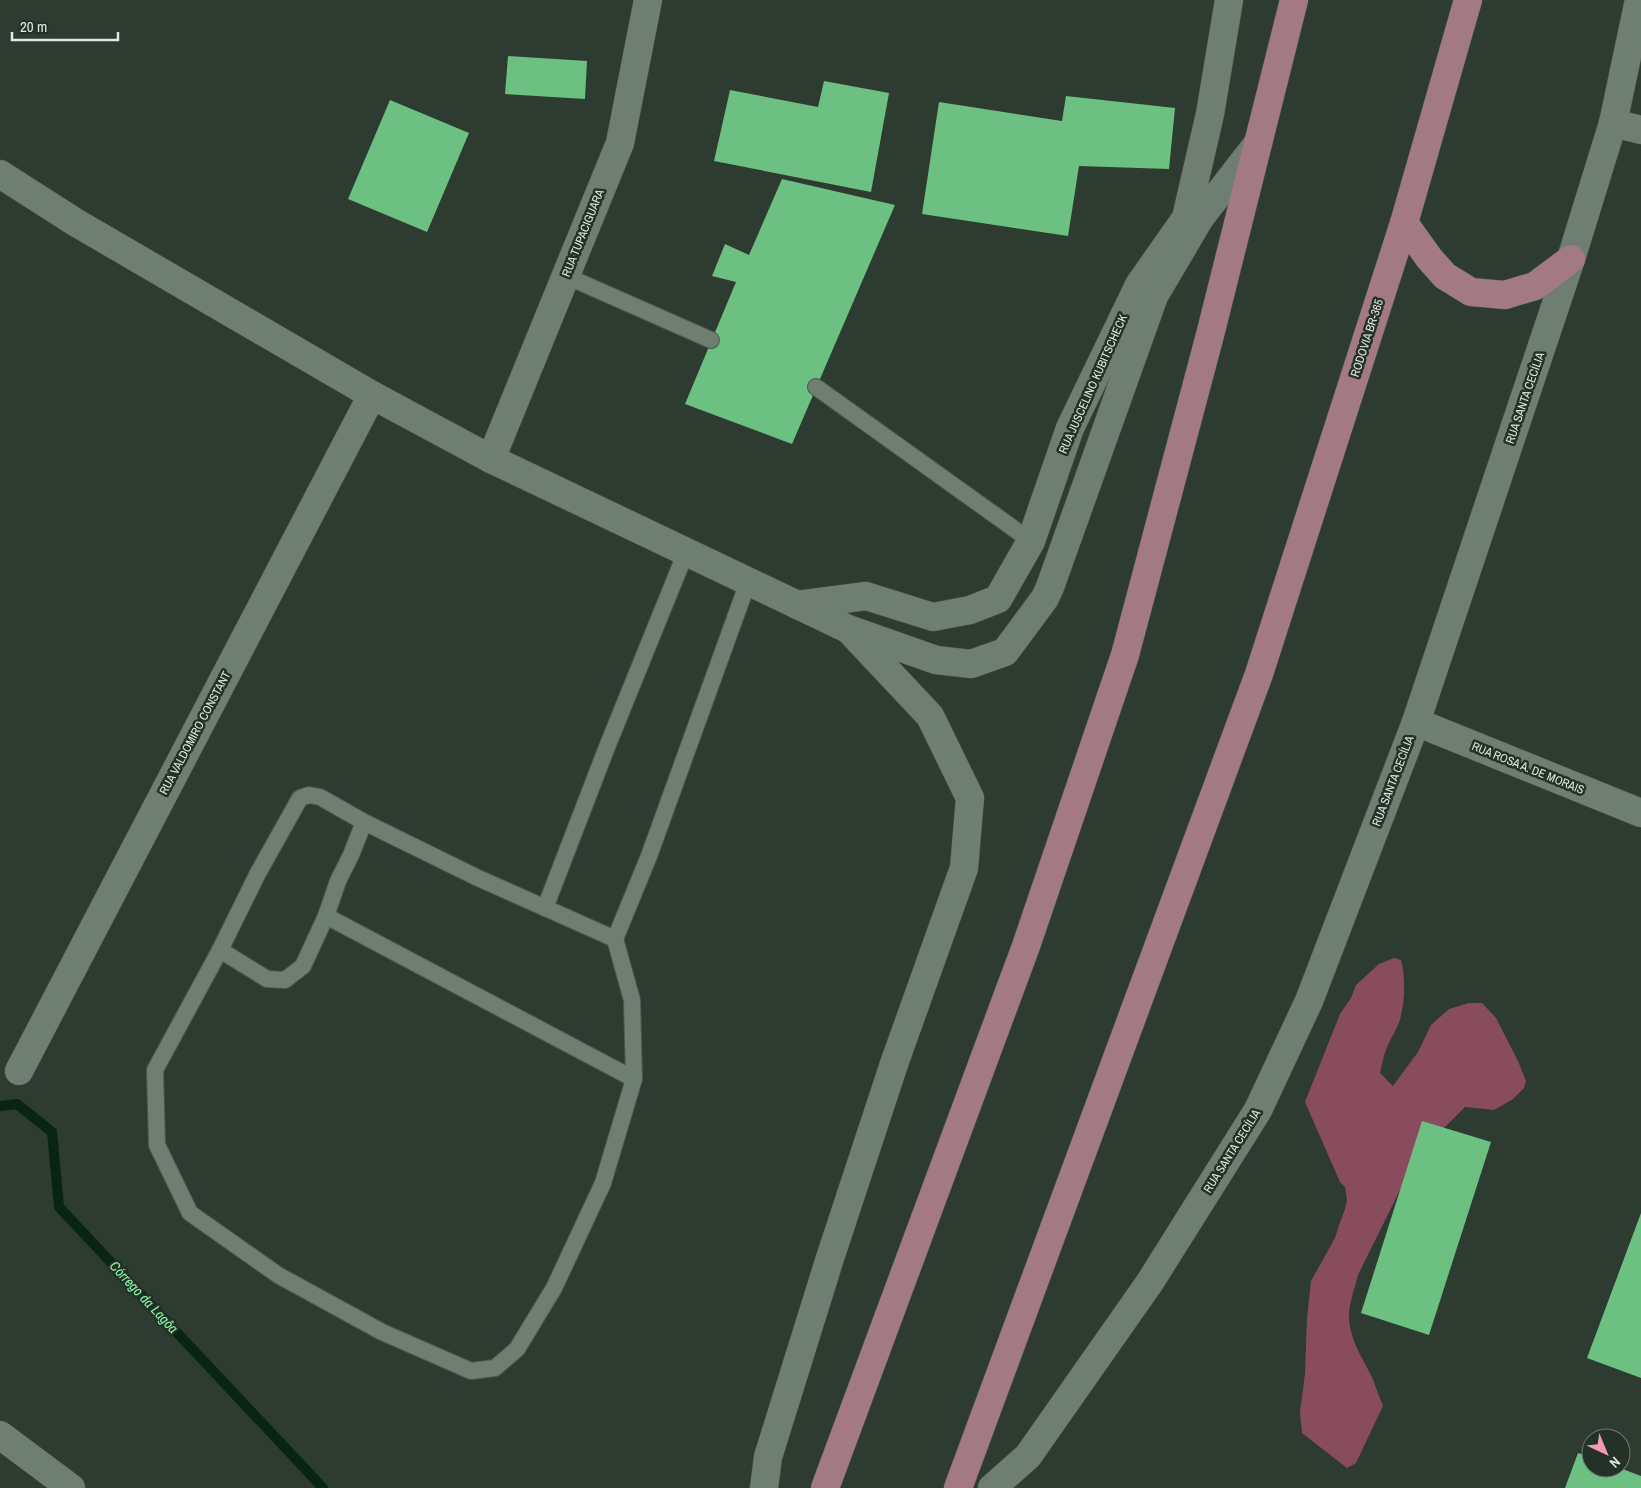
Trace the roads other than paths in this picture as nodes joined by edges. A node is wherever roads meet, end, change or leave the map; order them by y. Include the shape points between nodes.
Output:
1 (648, 0) edge
2 (1229, 0) edge
3 (1294, 0) edge
4 (1468, 0) edge
5 (1639, 0) edge
6 (1613, 123) junction
7 (1641, 130) edge
8 (1258, 143) junction
9 (0, 174) edge
10 (1404, 224) junction
11 (1571, 259) junction
12 (566, 276) junction
13 (711, 340) dead end
14 (816, 387) dead end
15 (372, 395) junction
16 (491, 459) junction
17 (1031, 541) junction
18 (686, 552) junction
19 (748, 582) junction
20 (797, 605) junction
21 (848, 629) junction
22 (1416, 722) junction
23 (1641, 813) edge
24 (364, 822) junction
25 (546, 908) junction
26 (326, 916) junction
27 (615, 939) junction
28 (220, 950) junction
29 (19, 1071) dead end
30 (634, 1079) junction
31 (0, 1435) edge
32 (71, 1488) edge
33 (764, 1488) edge
34 (825, 1488) edge
35 (958, 1488) edge
36 (992, 1488) edge

1 - 12 street, RUA TUPACIGUARA via 620,143
2 - 17 street, RUA JUSCELINO KUBITSCHECK via 1210,114 1186,218 1139,285 1070,428
3 - 8 main road
4 - 10 main road, RODOVIA BR-365
5 - 6 street, RUA SANTA CECÍLIA
6 - 7 street
6 - 11 street, RUA SANTA CECÍLIA
8 - 21 street via 1200,218 1154,296 1050,587 1005,652 971,664 936,660
8 - 34 main road via 1125,655 1026,946
9 - 15 street via 75,222
10 - 11 main road via 1445,276 1471,292 1505,295 1535,286
10 - 35 main road, RODOVIA BR-365 via 1259,674
11 - 22 street, RUA SANTA CECÍLIA
12 - 13 lane
12 - 16 street, RUA TUPACIGUARA
14 - 17 lane
15 - 16 street
15 - 29 street, RUA VALDOMIRO CONSTANT
16 - 18 street
17 - 20 street, RUA JUSCELINO KUBITSCHECK via 998,598 970,610 933,617 866,596
18 - 19 street
18 - 25 lane
19 - 20 street
19 - 27 lane via 649,856
20 - 21 street
21 - 33 street via 930,716 962,781 970,798 964,868 895,1061 830,1258 768,1457
22 - 23 street, RUA ROSA A. DE MORAIS
22 - 36 street, RUA SANTA CECÍLIA via 1309,1002 1258,1110 1110,1340 1028,1456
24 - 25 lane
24 - 26 lane
24 - 28 lane via 320,797 309,795 300,798
25 - 27 lane
26 - 28 lane via 303,966 285,980 267,979
26 - 30 lane
27 - 30 lane via 632,1000
28 - 30 lane via 155,1070 157,1145 190,1213 278,1276 382,1332 471,1371 495,1368 517,1349 554,1288 604,1182
31 - 32 street

